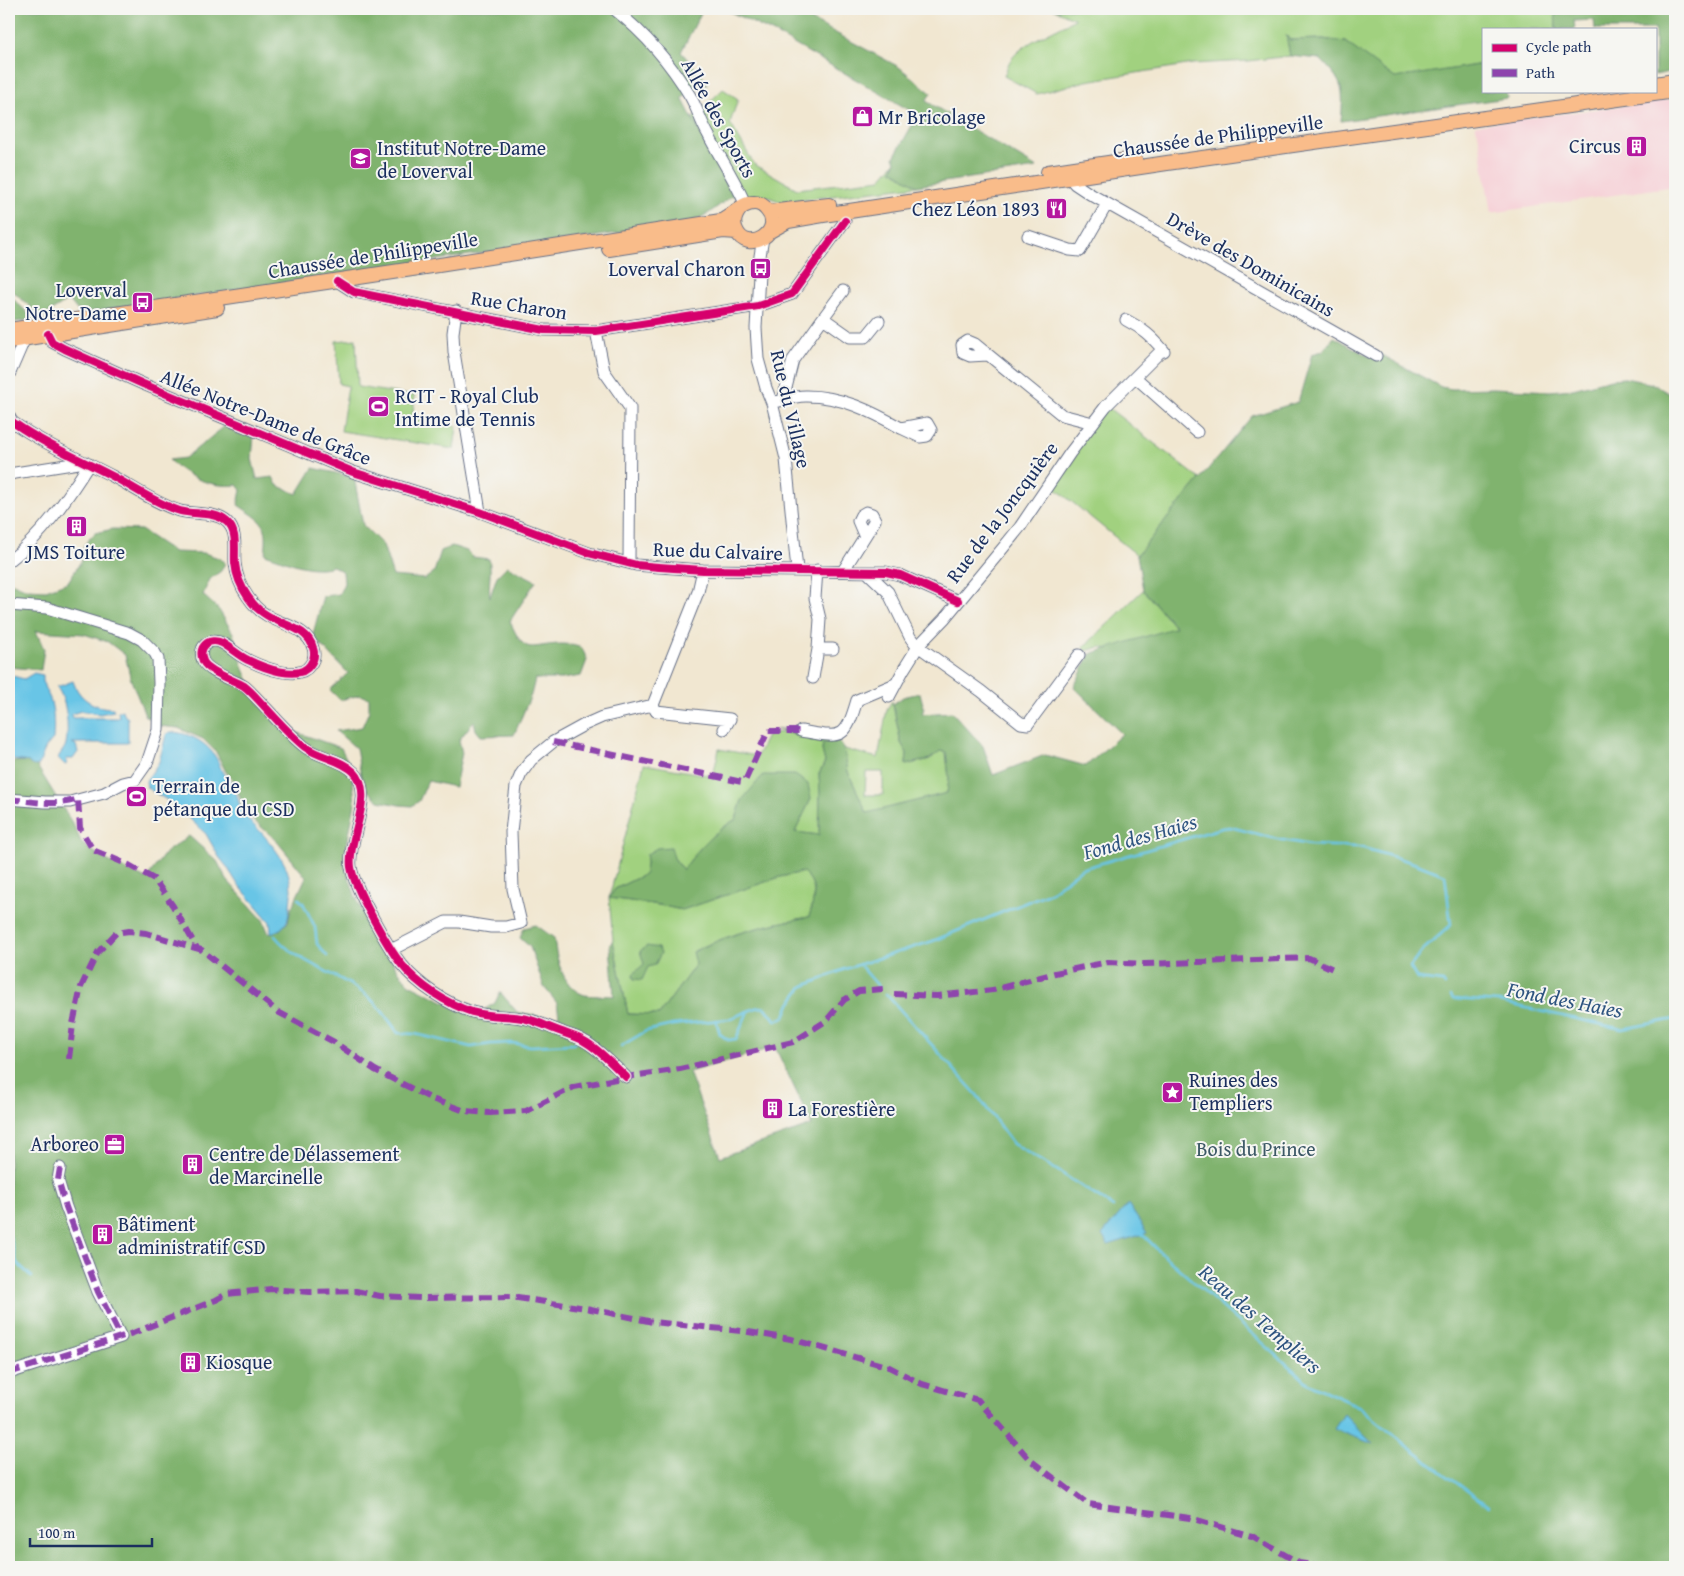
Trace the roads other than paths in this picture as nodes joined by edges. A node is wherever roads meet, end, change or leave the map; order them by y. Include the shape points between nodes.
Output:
1 (614, 9) edge
2 (1675, 81) edge
3 (1656, 84) edge
4 (1675, 91) edge
5 (1597, 92) edge
6 (1070, 178) junction
7 (1108, 204) junction
8 (744, 206) junction
9 (769, 212) junction
10 (846, 221) dead end
11 (737, 232) junction
12 (1028, 236) dead end
13 (761, 237) junction
14 (342, 285) junction
15 (843, 291) dead end
16 (758, 306) junction
17 (456, 311) junction
18 (822, 318) junction
19 (1126, 320) dead end
20 (879, 321) dead end
21 (48, 329) junction
22 (9, 330) edge
23 (596, 331) junction
24 (24, 333) junction
25 (9, 341) edge
26 (987, 355) dead end
27 (1376, 356) dead end
28 (9, 375) edge
29 (1134, 377) junction
30 (778, 401) junction
31 (9, 416) edge
32 (1093, 423) junction
33 (901, 428) dead end
34 (1198, 432) dead end
35 (87, 463) junction
36 (9, 474) edge
37 (480, 512) junction
38 (864, 535) dead end
39 (9, 561) edge
40 (629, 563) junction
41 (703, 570) junction
42 (797, 570) junction
43 (817, 570) junction
44 (843, 572) junction
45 (868, 572) junction
46 (958, 601) junction
47 (9, 605) edge
48 (919, 645) junction
49 (818, 648) junction
50 (833, 649) dead end
51 (1078, 655) dead end
52 (813, 678) dead end
53 (895, 684) junction
54 (889, 696) dead end
55 (654, 705) junction
56 (724, 729) dead end
57 (802, 731) dead end
58 (9, 799) edge
59 (391, 950) junction
60 (626, 1077) dead end
61 (60, 1168) dead end
62 (9, 1373) edge

1 - 8 street, Allée des Sports via 658,51 691,97
2 - 3 main road
4 - 6 main road, Chaussée de Philippeville
5 - 9 main road, Chaussée de Philippeville
6 - 7 street, Drève des Dominicains
6 - 13 main road, Chaussée de Philippeville via 788,221
7 - 12 street via 1080,251
7 - 27 street, Drève des Dominicains
8 - 9 main road via 760,204
8 - 11 main road via 734,218
8 - 14 main road, Chaussée de Philippeville via 721,221
9 - 13 main road via 772,221
10 - 16 street, Rue Charon via 792,294
11 - 13 main road via 743,238
11 - 14 main road, Chaussée de Philippeville via 723,231
13 - 16 street, Rue du Village
14 - 17 street, Rue Charon via 354,292
14 - 21 main road, Chaussée de Philippeville
15 - 18 street
16 - 23 street, Rue Charon
16 - 30 street, Rue du Village via 758,359 766,388
17 - 23 street, Rue Charon via 544,330
17 - 37 street via 454,352
18 - 20 street via 850,338 866,337
18 - 30 street via 793,360
19 - 29 street, Rue de la Joncquière via 1152,336 1164,351
21 - 24 main road, Chaussée de Philippeville
21 - 37 street, Allée Notre-Dame de Grâce via 52,342 162,392 344,468
22 - 24 main road, Chaussée de Philippeville
23 - 40 street via 604,371 630,408
24 - 25 main road, Chaussée de Philippeville
24 - 28 street
26 - 32 street, Rue de la Joncquière via 1062,415
29 - 32 street, Rue de la Joncquière
29 - 34 street
30 - 33 street via 805,396 835,398 873,412
30 - 42 street, Rue du Village
31 - 35 street via 13,423
32 - 46 street, Rue de la Joncquière via 1020,527
35 - 36 street
35 - 39 street via 73,489 31,542
35 - 59 street via 180,511 220,517 229,523 235,541 237,573 244,592 267,616 305,634 311,642 314,659 306,671 289,674 249,661 212,640 206,642 201,653 205,665 247,688 304,746 347,766 356,774 363,794 351,866 361,893
37 - 40 street, Rue du Calvaire via 589,553
38 - 44 street
40 - 41 street, Rue du Calvaire
41 - 42 street, Rue du Calvaire
41 - 55 street via 698,592
42 - 43 street, Rue du Calvaire
43 - 44 street, Rue du Calvaire
43 - 49 street
44 - 45 street, Rue du Calvaire
45 - 46 street, Rue du Calvaire via 900,575
45 - 48 street via 888,592 910,637
46 - 48 street, Rue de la Joncquière
47 - 58 street via 47,608 129,633 148,646 158,659 158,730 148,763 135,780 70,802
48 - 51 street via 1021,723 1028,724
48 - 53 street
49 - 50 street
49 - 52 street
53 - 54 street
53 - 57 street via 857,700 845,731 838,735
55 - 56 street via 656,711 730,719
55 - 59 street via 602,717 584,725 553,742 530,760 521,774 516,786 511,840 513,889 521,924 506,927 446,922
59 - 60 street via 415,978 452,1003 472,1012 527,1019 585,1041
61 - 62 street via 58,1180 66,1206 98,1292 121,1337

